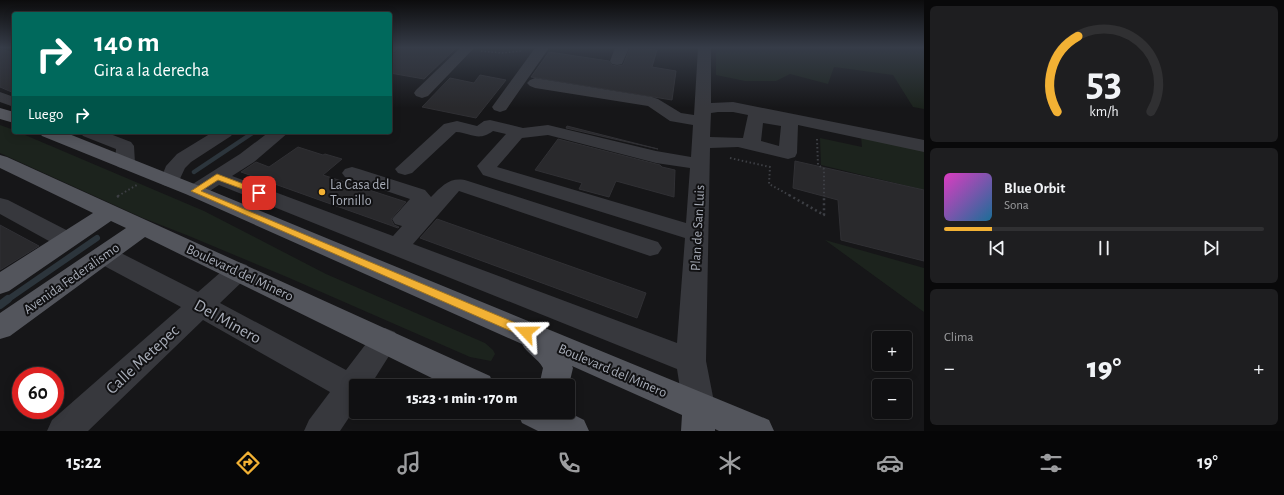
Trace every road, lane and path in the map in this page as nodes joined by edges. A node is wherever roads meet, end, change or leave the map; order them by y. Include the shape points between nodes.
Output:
1 (447, 68) edge
2 (528, 68) edge
3 (703, 68) edge
4 (535, 83) dead end
5 (422, 93) dead end
6 (0, 97) edge
7 (12, 101) edge
8 (500, 107) dead end
9 (0, 113) edge
10 (12, 117) edge
11 (702, 126) junction
12 (518, 132) junction
13 (817, 132) dead end
14 (53, 134) edge
15 (94, 134) edge
16 (222, 134) edge
17 (277, 134) edge
18 (924, 138) edge
19 (924, 142) edge
20 (751, 145) dead end
21 (924, 146) edge
22 (0, 161) edge
23 (125, 163) junction
24 (405, 169) dead end
25 (352, 173) dead end
26 (217, 177) junction
27 (162, 178) junction
28 (195, 191) junction
29 (0, 205) edge
30 (105, 210) junction
31 (142, 228) junction
32 (697, 234) junction
33 (66, 240) junction
34 (390, 243) junction
35 (650, 248) dead end
36 (104, 255) junction
37 (238, 271) junction
38 (0, 284) edge
39 (200, 305) junction
40 (512, 326) junction
41 (0, 328) edge
42 (384, 340) junction
43 (691, 360) junction
44 (357, 379) edge
45 (465, 379) edge
46 (556, 379) edge
47 (349, 387) edge
48 (349, 391) edge
49 (547, 419) edge
50 (699, 419) edge
51 (64, 431) edge
52 (322, 431) edge
53 (572, 431) edge
54 (757, 431) edge

1 - 5 street
2 - 8 street
3 - 11 street, Plan de San Luis
4 - 11 street via 652,102 676,117
6 - 7 street
9 - 10 main road
11 - 12 street via 656,157 548,130
11 - 13 path via 770,167 768,184 824,215 824,169 818,165
11 - 18 street via 735,100
11 - 19 street via 716,100
11 - 20 street
11 - 21 street via 718,106 733,107
11 - 32 street, Plan de San Luis
12 - 24 street via 490,125 480,132 453,127
12 - 32 street via 487,166 490,171
14 - 23 main road, Boulevard del Minero
15 - 23 street via 125,146
16 - 27 street via 184,158
17 - 26 street
22 - 30 main road, Boulevard del Minero
23 - 27 main road, Boulevard del Minero
25 - 34 street via 421,197
26 - 28 street
26 - 34 street
27 - 28 main road, Boulevard del Minero
27 - 30 path
28 - 40 main road, Boulevard del Minero
29 - 33 street
30 - 31 main road, Boulevard del Minero
30 - 33 main road
31 - 36 main road, Avenida Federalismo
31 - 37 main road, Boulevard del Minero
32 - 43 street, Plan de San Luis
33 - 38 main road
34 - 35 street via 452,187 462,185
34 - 43 street
36 - 39 street, Del Minero
36 - 41 main road, Avenida Federalismo
37 - 39 street, Calle Metepec
37 - 42 main road, Boulevard del Minero
39 - 47 street, Del Minero
39 - 51 street, Calle Metepec
40 - 46 main road via 551,354 558,368
40 - 50 main road, Boulevard del Minero
42 - 44 street
42 - 45 main road, Boulevard del Minero
43 - 50 street, Plan de San Luis
48 - 52 street
49 - 53 main road
50 - 54 main road, Boulevard del Minero

